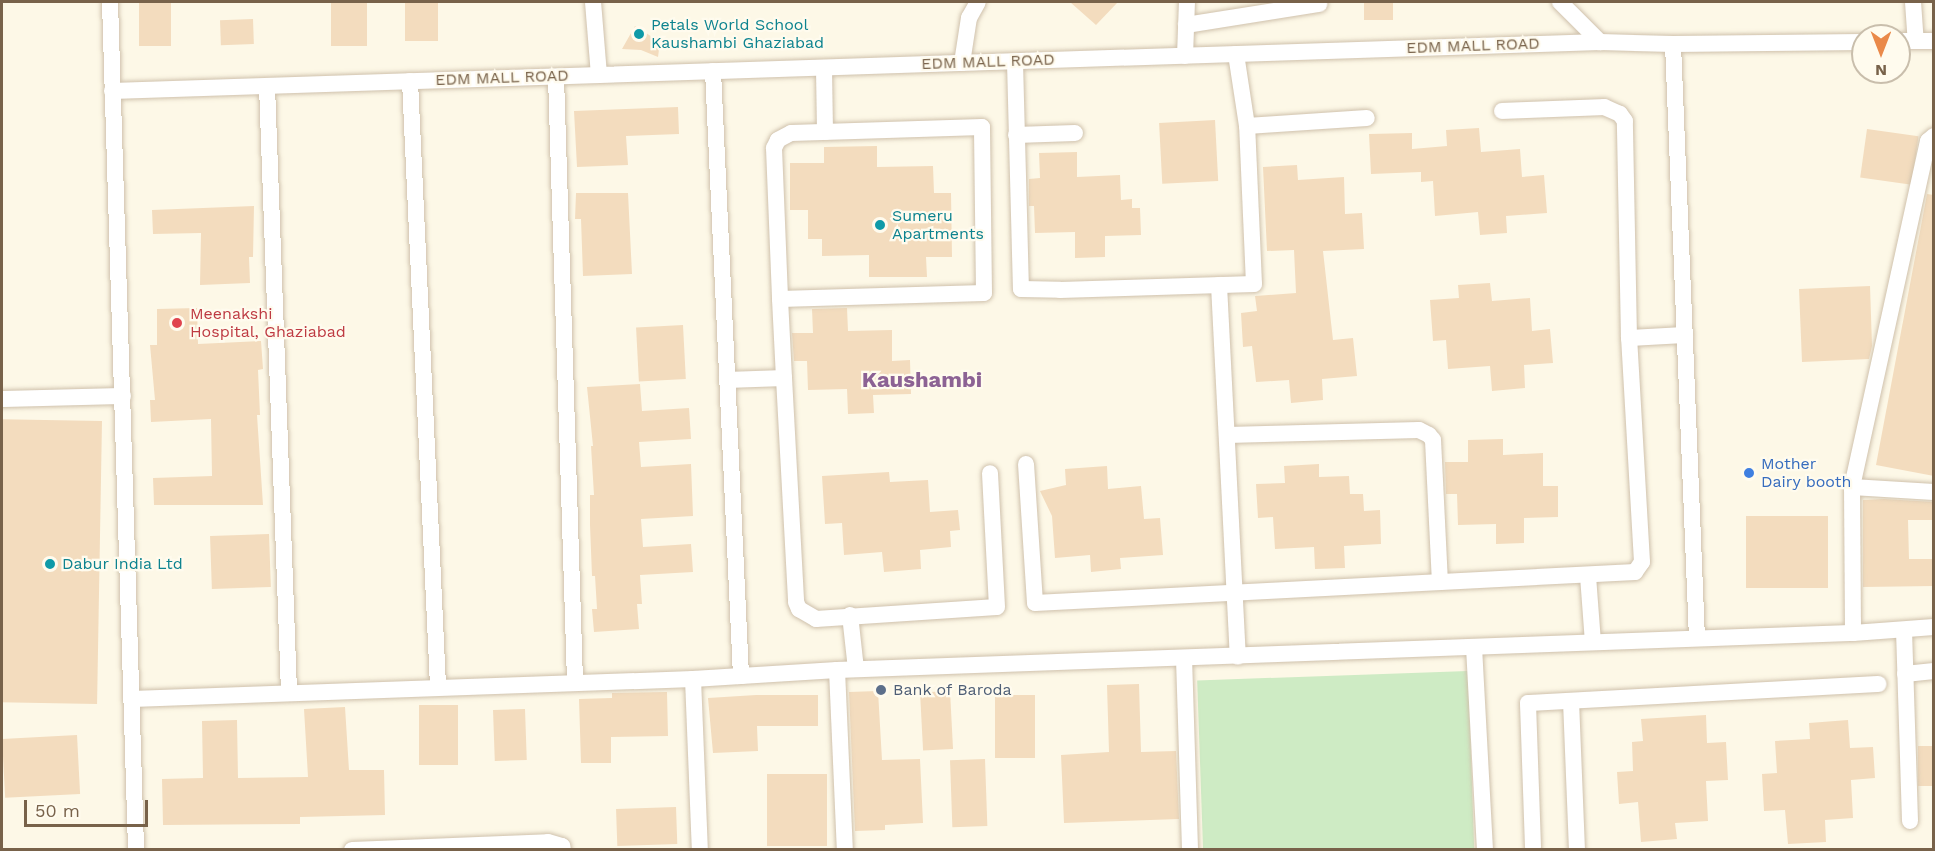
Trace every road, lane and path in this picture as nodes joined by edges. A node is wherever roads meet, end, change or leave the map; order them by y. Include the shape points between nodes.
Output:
1 (110, 2) edge
2 (593, 2) edge
3 (978, 2) edge
4 (1187, 2) edge
5 (1560, 2) edge
6 (1913, 2) edge
7 (1319, 4) dead end
8 (1910, 24) edge
9 (1186, 25) junction
10 (1911, 41) edge
11 (1934, 41) edge
12 (1600, 42) junction
13 (1851, 42) edge
14 (1673, 45) junction
15 (1236, 54) junction
16 (1185, 56) junction
17 (1015, 62) junction
18 (962, 63) junction
19 (824, 68) junction
20 (713, 71) junction
21 (599, 75) junction
22 (556, 77) junction
23 (410, 81) junction
24 (267, 86) junction
25 (112, 91) junction
26 (1502, 111) dead end
27 (1367, 118) dead end
28 (1247, 126) junction
29 (825, 132) junction
30 (1075, 134) dead end
31 (1016, 135) junction
32 (1934, 136) edge
33 (1219, 285) junction
34 (780, 298) junction
35 (1685, 335) junction
36 (1629, 338) junction
37 (784, 378) junction
38 (727, 380) junction
39 (123, 396) junction
40 (2, 399) edge
41 (1227, 435) junction
42 (1026, 464) dead end
43 (990, 473) dead end
44 (1852, 487) junction
45 (1934, 492) edge
46 (1588, 576) junction
47 (1440, 582) junction
48 (1234, 591) junction
49 (850, 615) junction
50 (1934, 627) edge
51 (1904, 630) junction
52 (1853, 633) junction
53 (1697, 638) junction
54 (1593, 642) junction
55 (1474, 647) junction
56 (1238, 657) junction
57 (1184, 658) junction
58 (856, 669) junction
59 (837, 670) junction
60 (1934, 671) edge
61 (1905, 674) junction
62 (741, 676) junction
63 (693, 679) junction
64 (575, 682) junction
65 (1878, 684) dead end
66 (438, 687) junction
67 (289, 693) junction
68 (132, 699) junction
69 (1571, 701) junction
70 (1910, 821) dead end
71 (1533, 847) dead end
72 (136, 849) edge
73 (352, 849) edge
74 (563, 849) edge
75 (700, 849) edge
76 (844, 849) edge
77 (1190, 849) edge
78 (1485, 849) edge
79 (1577, 849) edge

1 - 25 street
2 - 21 street
3 - 18 street via 969,18
4 - 9 street
5 - 12 street
6 - 8 street
7 - 9 street
9 - 16 street
10 - 11 street
12 - 14 street, EDM MALL ROAD
12 - 15 street, EDM MALL ROAD
13 - 14 street, EDM MALL ROAD
14 - 35 street
15 - 16 street, EDM MALL ROAD
15 - 28 street
16 - 17 street, EDM MALL ROAD
17 - 18 street, EDM MALL ROAD
17 - 31 street
18 - 19 street, EDM MALL ROAD
19 - 20 street, EDM MALL ROAD
19 - 29 street
20 - 21 street, EDM MALL ROAD
20 - 38 street
21 - 22 street, EDM MALL ROAD
22 - 23 street, EDM MALL ROAD
22 - 64 street
23 - 24 street, EDM MALL ROAD
23 - 66 street
24 - 25 street, EDM MALL ROAD
24 - 67 street
25 - 39 street
26 - 36 street via 1604,106 1626,121
27 - 28 street
28 - 33 street via 1254,284
29 - 34 street via 791,133 778,140 774,148
29 - 34 street via 982,127 984,293
30 - 31 street
31 - 33 street via 1020,289
32 - 44 street via 1928,141
33 - 41 street
34 - 37 street
35 - 36 street
35 - 53 street
36 - 46 street via 1642,562 1635,572
37 - 38 street
37 - 49 street via 796,602 805,614 816,619
38 - 62 street
39 - 40 street
39 - 68 street
41 - 47 street via 1419,430 1429,435 1433,440
41 - 48 street
42 - 48 street via 1035,603
43 - 49 street via 997,607
44 - 45 street
44 - 52 street
46 - 47 street
46 - 54 street
47 - 48 street
48 - 56 street
49 - 58 street
50 - 51 street
51 - 52 street
51 - 61 street
52 - 53 street
53 - 54 street
54 - 55 street
55 - 56 street
55 - 78 street
56 - 57 street
57 - 58 street
57 - 77 street
58 - 59 street
59 - 62 street
59 - 76 street
60 - 61 street
61 - 70 street
62 - 63 street
63 - 64 street
63 - 75 street
64 - 66 street
65 - 69 street
66 - 67 street
67 - 68 street
68 - 72 street
69 - 71 street via 1528,703
69 - 79 street
73 - 74 street via 548,842

